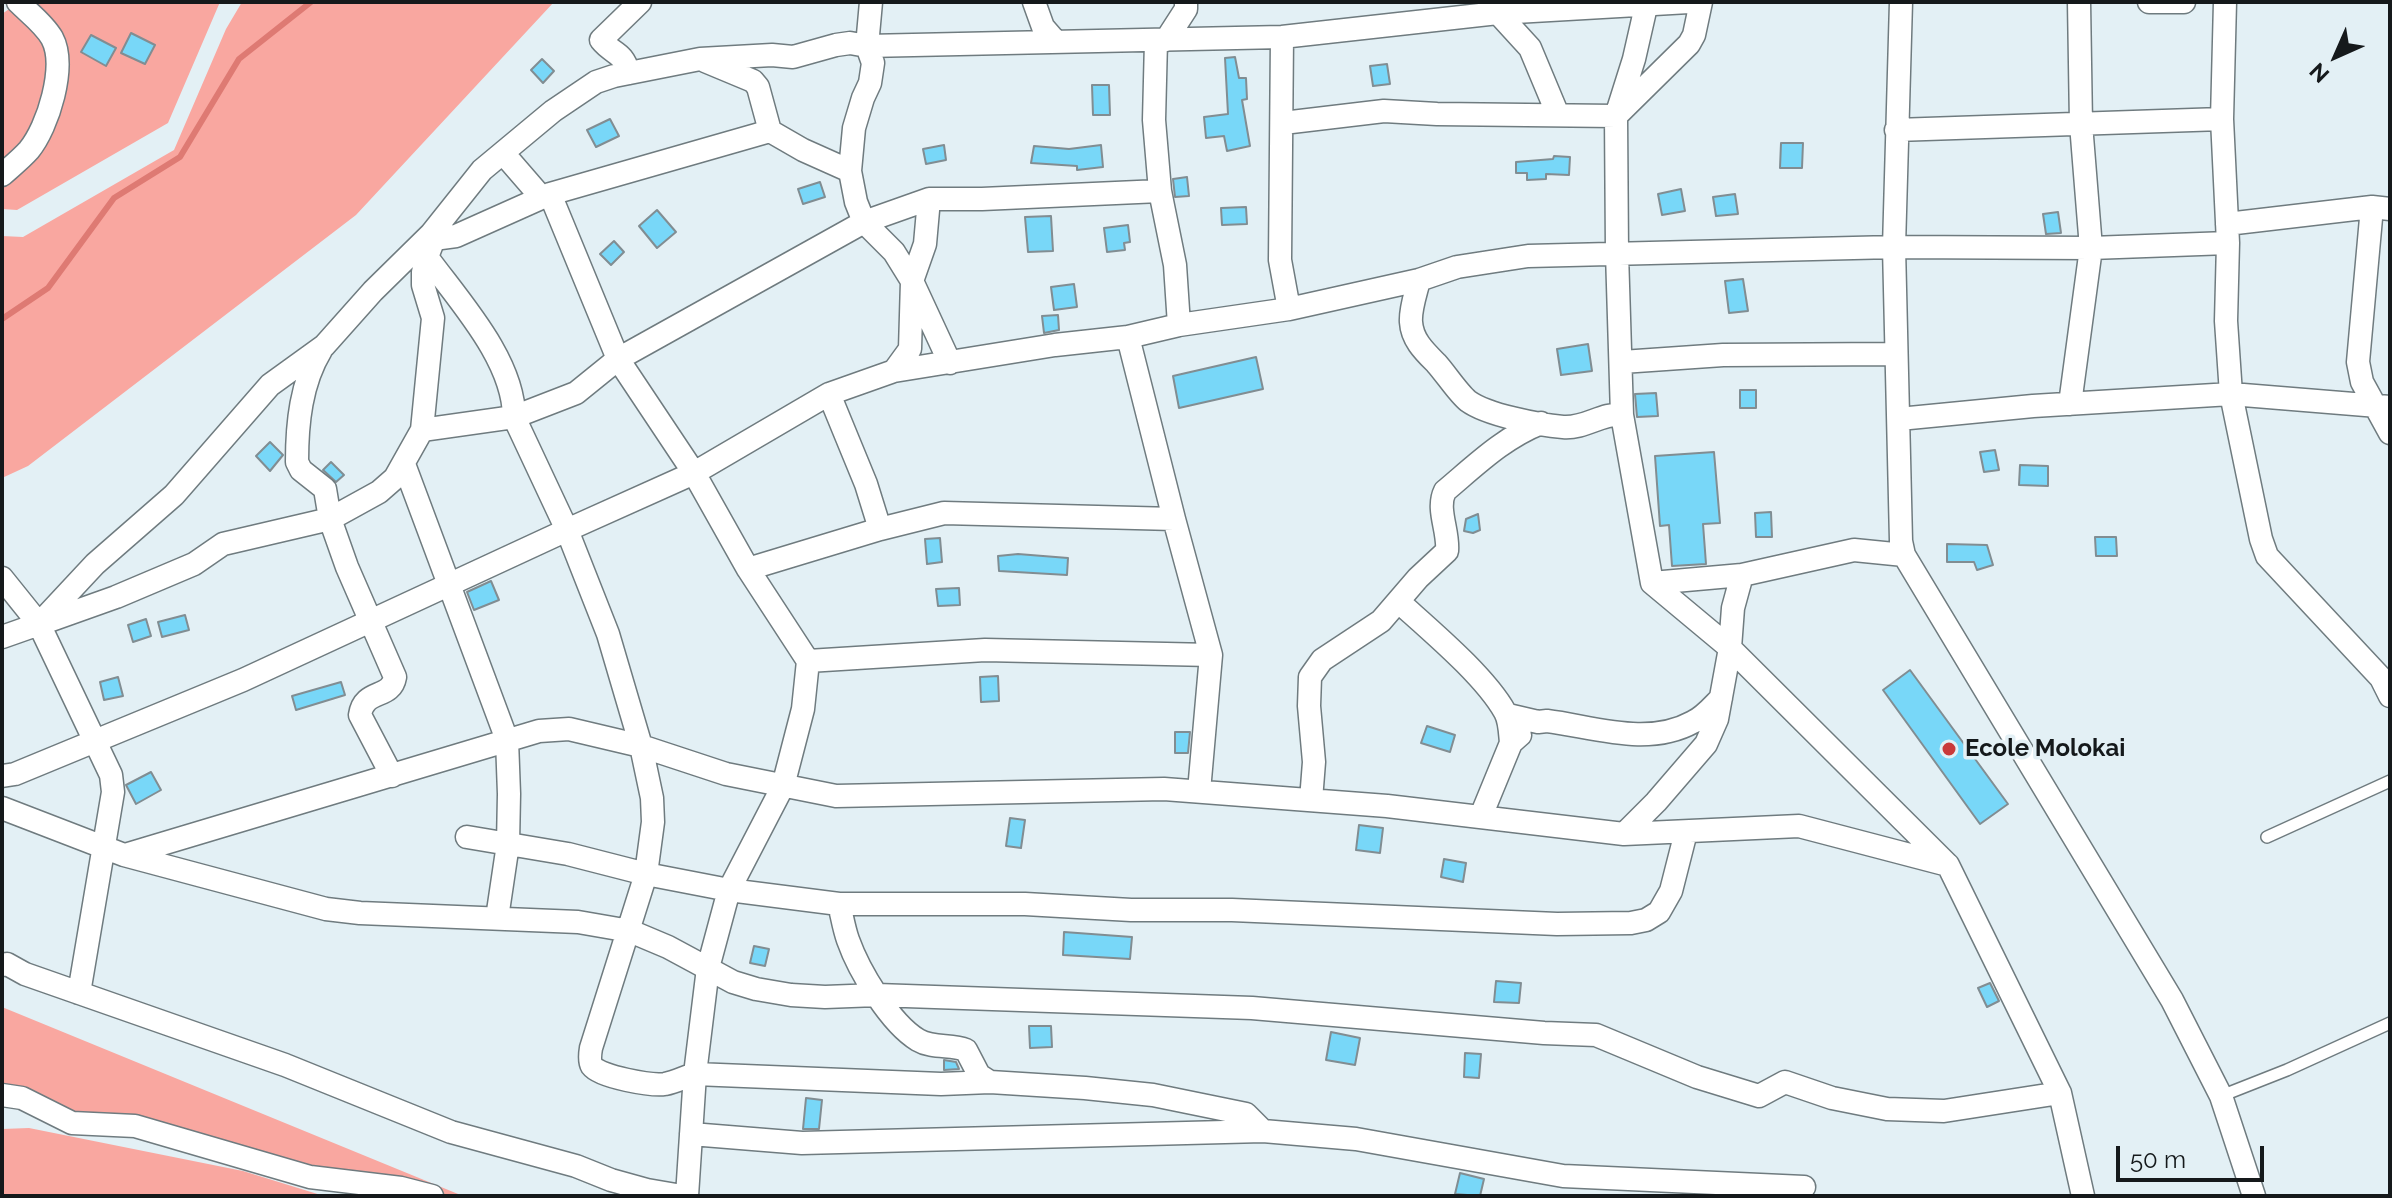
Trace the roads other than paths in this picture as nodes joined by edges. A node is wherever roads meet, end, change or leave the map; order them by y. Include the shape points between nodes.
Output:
1 (16, 2) edge
2 (640, 2) edge
3 (871, 2) edge
4 (1034, 2) edge
5 (1186, 2) edge
6 (1689, 2) edge
7 (1701, 2) edge
8 (1901, 2) edge
9 (2079, 2) edge
10 (2149, 2) edge
11 (2184, 2) edge
12 (2225, 2) edge
13 (1647, 4) edge
14 (2, 11) edge
15 (1498, 13) junction
16 (1282, 37) junction
17 (1161, 40) junction
18 (1056, 42) junction
19 (867, 46) junction
20 (700, 59) junction
21 (629, 73) junction
22 (1558, 115) junction
23 (1616, 116) junction
24 (2222, 119) junction
25 (1283, 123) junction
26 (2081, 124) junction
27 (1896, 130) junction
28 (770, 131) junction
29 (503, 153) junction
30 (850, 171) junction
31 (2, 175) edge
32 (1160, 191) junction
33 (546, 196) junction
34 (929, 199) junction
35 (2381, 208) edge
36 (864, 222) junction
37 (2227, 233) junction
38 (431, 234) junction
39 (1894, 247) junction
40 (2091, 248) junction
41 (1617, 253) junction
42 (427, 257) junction
43 (1419, 280) junction
44 (912, 281) junction
45 (1289, 309) junction
46 (1179, 325) junction
47 (1128, 337) junction
48 (324, 346) junction
49 (1896, 354) junction
50 (618, 359) junction
51 (1622, 362) junction
52 (950, 363) junction
53 (894, 371) junction
54 (829, 394) junction
55 (2231, 394) junction
56 (2070, 404) junction
57 (2382, 406) edge
58 (1622, 415) junction
59 (514, 417) junction
60 (1899, 419) junction
61 (1541, 423) junction
62 (422, 430) junction
63 (2390, 433) edge
64 (404, 464) junction
65 (694, 473) junction
66 (330, 519) junction
67 (1174, 519) junction
68 (880, 529) junction
69 (567, 530) junction
70 (1904, 555) junction
71 (748, 569) junction
72 (1742, 575) junction
73 (2, 578) edge
74 (1652, 583) junction
75 (448, 584) junction
76 (1399, 602) junction
77 (371, 620) junction
78 (39, 624) junction
79 (2, 637) edge
80 (1730, 648) junction
81 (1211, 655) junction
82 (808, 661) junction
83 (2390, 696) edge
84 (1721, 698) junction
85 (1508, 715) junction
86 (1538, 722) junction
87 (507, 740) junction
88 (94, 741) junction
89 (1511, 743) junction
90 (641, 746) junction
91 (2, 776) edge
92 (392, 776) junction
93 (2390, 781) edge
94 (783, 786) junction
95 (1199, 791) junction
96 (1311, 800) junction
97 (2, 808) edge
98 (1481, 816) junction
99 (1686, 832) junction
100 (1624, 834) junction
101 (467, 837) dead end
102 (2267, 837) dead end
103 (508, 844) junction
104 (102, 848) junction
105 (124, 855) junction
106 (1948, 865) junction
107 (646, 874) junction
108 (729, 890) junction
109 (839, 904) junction
110 (497, 918) junction
111 (630, 931) junction
112 (4, 964) edge
113 (708, 968) junction
114 (79, 993) junction
115 (877, 995) junction
116 (2390, 1023) edge
117 (695, 1074) junction
118 (990, 1082) junction
119 (2060, 1093) junction
120 (2, 1095) edge
121 (2221, 1096) junction
122 (1263, 1131) junction
123 (691, 1134) junction
124 (1804, 1187) dead end
125 (2247, 1194) edge
126 (432, 1196) edge
127 (684, 1196) edge
128 (2083, 1196) edge

1 - 14 street
1 - 31 street via 53,40 58,63 41,128 31,148
2 - 21 street via 601,40 622,56
3 - 19 street
4 - 18 street via 1043,27
5 - 17 street
6 - 13 street
7 - 23 street via 1689,44
8 - 27 street
9 - 26 street
10 - 11 street
12 - 24 street
13 - 15 street
13 - 23 street
15 - 16 street
15 - 22 street via 1530,48
16 - 17 street
16 - 25 street
17 - 18 street
17 - 32 street via 1154,120
18 - 19 street
19 - 20 street via 836,45 793,57
19 - 30 street via 873,63 854,128
20 - 21 street
20 - 28 street via 753,81
21 - 29 street via 596,82
22 - 23 street
22 - 25 street via 1384,111
23 - 41 street
24 - 26 street
24 - 37 street
25 - 45 street via 1280,260
26 - 27 street
26 - 40 street
27 - 39 street
28 - 30 street
28 - 33 street
29 - 33 street
29 - 38 street via 482,170
30 - 36 street
32 - 34 street
32 - 46 street via 1175,265
33 - 38 street via 456,236
33 - 50 street
34 - 36 street
34 - 44 street via 925,244
35 - 37 street
35 - 57 street via 2358,362 2362,382
36 - 44 street via 894,252
36 - 50 street
37 - 40 street
37 - 55 street
38 - 42 street
38 - 48 street
39 - 40 street
39 - 41 street
39 - 49 street
40 - 56 street
41 - 43 street via 1528,256 1457,267
41 - 51 street
42 - 59 street via 497,358 514,401
42 - 62 street via 423,285 433,318
43 - 45 street
43 - 61 street via 1410,322 1416,341 1465,399 1502,415
44 - 52 street
44 - 53 street via 910,349
45 - 46 street
46 - 47 street
47 - 52 street
47 - 67 street
48 - 66 street via 303,394 297,462 325,489
48 - 78 street via 270,385 174,495 95,564
49 - 51 street via 1723,355
49 - 60 street
50 - 59 street via 576,393
50 - 65 street
51 - 58 street
52 - 53 street
53 - 54 street
54 - 65 street
54 - 68 street
55 - 56 street
55 - 57 street
55 - 83 street via 2267,556 2381,678
56 - 60 street
57 - 63 street
58 - 61 street via 1579,426
58 - 74 street
59 - 62 street
59 - 69 street
60 - 70 street
61 - 76 street via 1497,447 1445,491 1441,506 1447,551
62 - 64 street
64 - 66 street via 379,492
64 - 75 street
65 - 69 street
65 - 71 street
66 - 77 street
66 - 78 street via 223,544 194,564
67 - 68 street via 944,513
67 - 81 street
68 - 71 street
69 - 75 street
69 - 90 street via 608,634
70 - 72 street via 1854,550
70 - 121 street via 2172,1000
71 - 82 street
72 - 74 street
72 - 80 street
73 - 78 street
74 - 80 street
75 - 77 street
75 - 87 street
76 - 85 street
76 - 96 street via 1370,630 1322,660 1310,677
77 - 88 street
77 - 92 street via 395,677 390,689 365,699 360,715
78 - 79 street
78 - 88 street
80 - 84 street
80 - 106 street
81 - 82 street via 985,650
81 - 95 street
82 - 94 street via 803,709
84 - 86 street via 1695,721 1664,733
84 - 100 street via 1706,744
85 - 86 street
85 - 89 street
86 - 89 street
87 - 90 street via 556,728
87 - 92 street
87 - 103 street
88 - 91 street
88 - 104 street via 112,784
89 - 98 street
90 - 94 street via 699,767
90 - 107 street via 653,822
92 - 105 street
93 - 102 lane
94 - 95 street via 853,796
94 - 108 street
95 - 96 street
96 - 98 street
97 - 104 street
98 - 100 street
99 - 100 street
99 - 106 street via 1799,826
99 - 109 street via 1671,891 1659,912 1631,923 1501,923 1025,904
101 - 103 street
103 - 107 street
103 - 110 street
104 - 105 street
104 - 114 street
105 - 110 street via 345,912
106 - 119 street
107 - 108 street
107 - 111 street
108 - 109 street
108 - 113 street
109 - 115 street via 848,941
110 - 111 street
111 - 113 street
111 - 117 street via 591,1048 593,1067 663,1085
112 - 114 street
113 - 115 street via 733,982 791,995
113 - 117 street
114 - 127 street via 285,1065 451,1132 635,1187
115 - 118 street via 919,1040 966,1050 979,1075
115 - 119 street via 1252,1008 1596,1035 1759,1096 1785,1082 1887,1109 1944,1111
116 - 121 lane
117 - 118 street
117 - 123 street
118 - 122 street via 1153,1095 1246,1114
119 - 128 street
120 - 126 street via 22,1098 72,1123 135,1126 310,1177
121 - 125 street
122 - 123 street via 802,1143
122 - 124 street via 1356,1139 1563,1176
123 - 127 street

